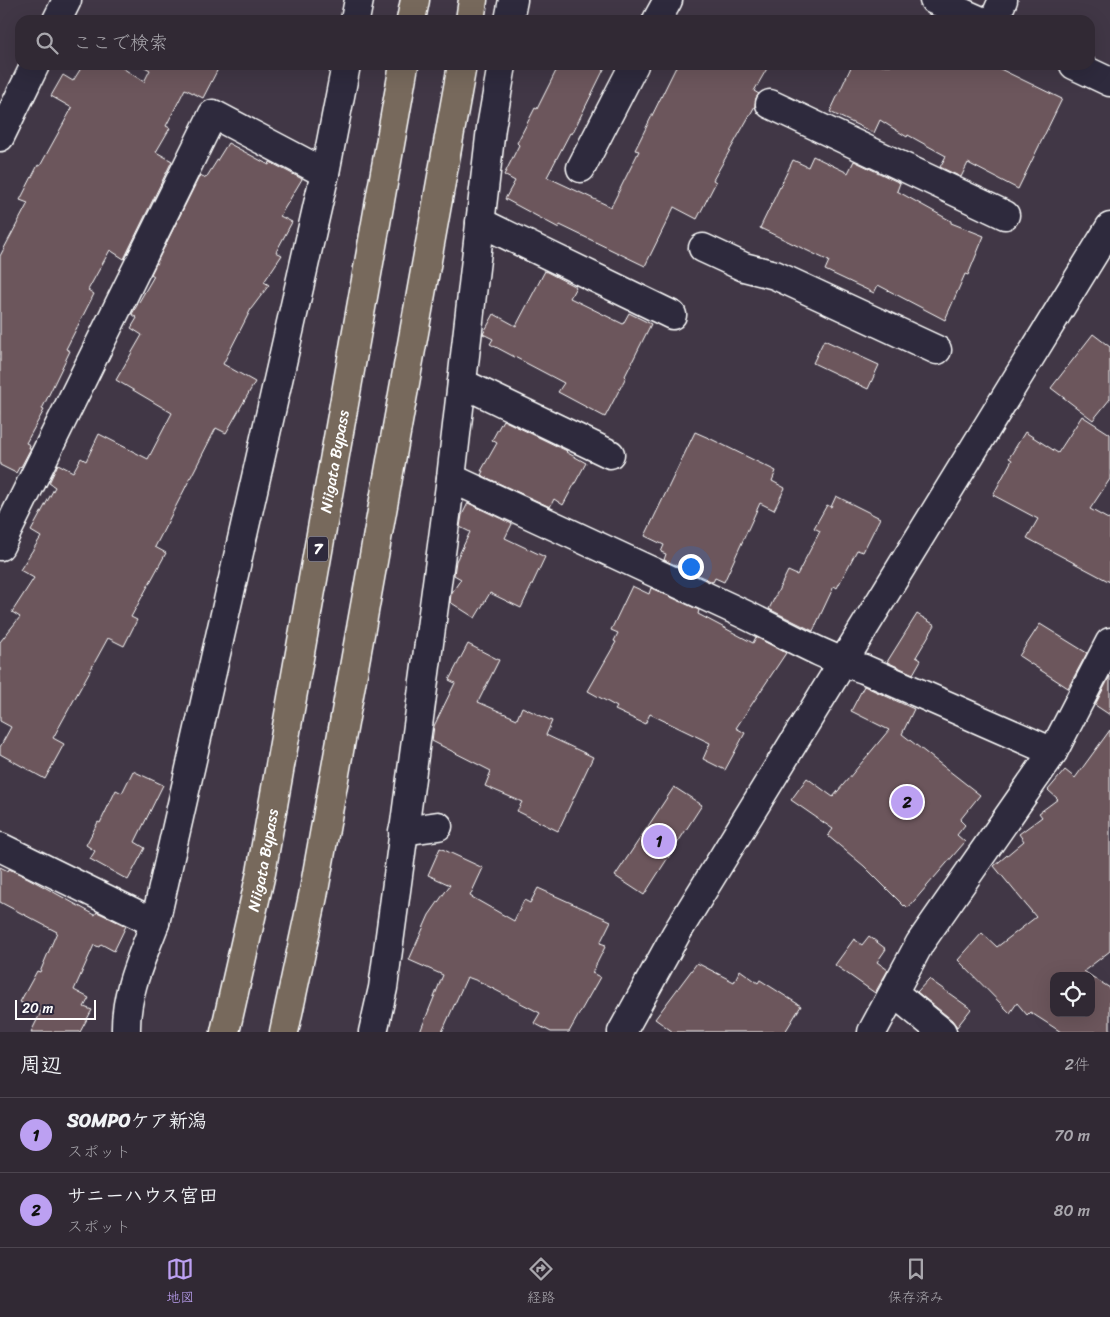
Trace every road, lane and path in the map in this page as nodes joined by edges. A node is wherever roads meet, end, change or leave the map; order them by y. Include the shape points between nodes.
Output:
1 (67, 0) edge
2 (359, 0) edge
3 (415, 0) edge
4 (474, 0) edge
5 (513, 0) edge
6 (668, 0) edge
7 (934, 0) edge
8 (1003, 0) edge
9 (60, 15) edge
10 (356, 15) edge
11 (413, 15) edge
12 (471, 15) edge
13 (510, 15) edge
14 (660, 15) edge
15 (968, 15) edge
16 (996, 15) edge
17 (33, 70) edge
18 (345, 70) edge
19 (403, 70) edge
20 (461, 70) edge
21 (501, 70) edge
22 (631, 70) edge
23 (1085, 70) edge
24 (1110, 82) edge
25 (770, 104) dead end
26 (0, 137) edge
27 (582, 168) dead end
28 (325, 173) junction
29 (1005, 215) dead end
30 (480, 222) junction
31 (1110, 227) edge
32 (703, 248) dead end
33 (672, 315) dead end
34 (936, 350) dead end
35 (462, 383) junction
36 (610, 454) dead end
37 (451, 478) junction
38 (0, 546) edge
39 (1110, 642) edge
40 (843, 662) junction
41 (1053, 752) junction
42 (438, 826) dead end
43 (404, 832) junction
44 (0, 847) edge
45 (155, 924) junction
46 (894, 993) junction
47 (126, 1032) edge
48 (226, 1032) edge
49 (284, 1032) edge
50 (373, 1032) edge
51 (622, 1032) edge
52 (872, 1032) edge
53 (942, 1032) edge

1 - 9 street
2 - 10 street
3 - 11 highway
4 - 12 highway
5 - 13 street
6 - 14 street
7 - 15 street
8 - 16 street
17 - 26 street
18 - 28 street
19 - 48 highway, Niigata Bypass / 7 via 261,873
20 - 49 highway via 313,896
21 - 30 street
22 - 27 street
23 - 24 street
25 - 29 street
28 - 38 street via 213,114
28 - 45 street
30 - 33 street
30 - 35 street
31 - 40 street
32 - 34 street via 744,267 775,275
35 - 36 street
35 - 37 street
37 - 40 street
37 - 43 street
39 - 41 street
40 - 41 street via 864,668
40 - 51 street via 676,934
41 - 46 street via 920,943
42 - 43 street
43 - 50 street via 383,988
44 - 45 street
45 - 47 street via 129,993
46 - 52 street
46 - 53 street

